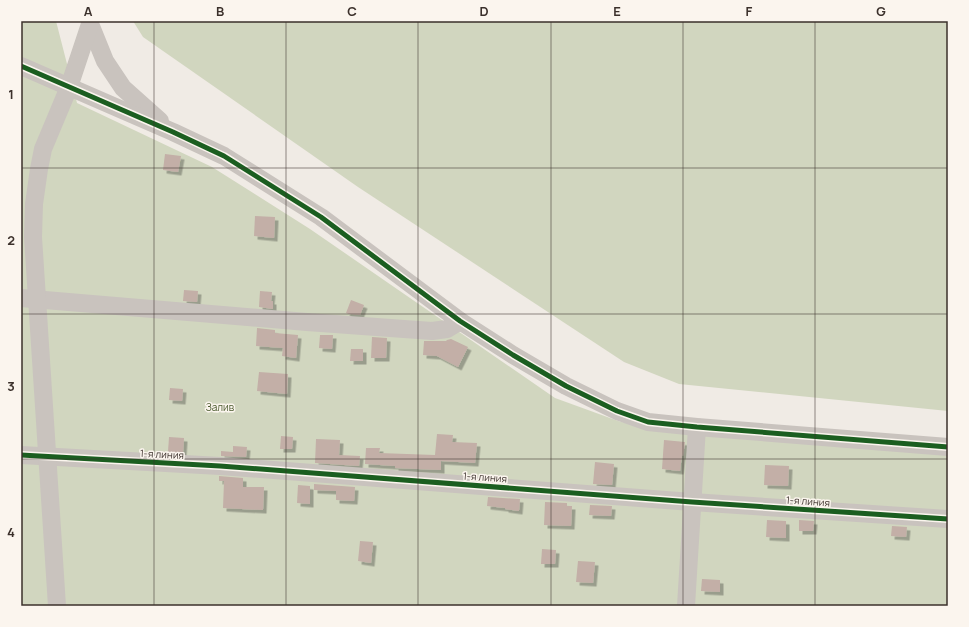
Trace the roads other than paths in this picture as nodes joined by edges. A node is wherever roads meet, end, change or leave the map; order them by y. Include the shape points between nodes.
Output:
1 (90, 23) edge
2 (21, 66) edge
3 (69, 87) junction
4 (172, 132) junction
5 (29, 298) edge
6 (460, 321) junction
7 (697, 427) junction
8 (948, 447) edge
9 (21, 455) edge
10 (47, 457) junction
11 (692, 502) junction
12 (948, 519) edge
13 (57, 606) edge
14 (686, 606) edge

1 - 3 street
1 - 4 street via 105,61 123,88
2 - 3 street
3 - 4 street
3 - 5 street via 38,169
4 - 6 street via 224,156 321,217
5 - 6 street via 432,331 447,329
5 - 10 street
6 - 7 street via 566,386 618,411 648,422
7 - 8 street
7 - 11 street
9 - 10 street, 1-я линия
10 - 11 street, 1-я линия via 220,466
10 - 13 street
11 - 12 street, 1-я линия
11 - 14 street

